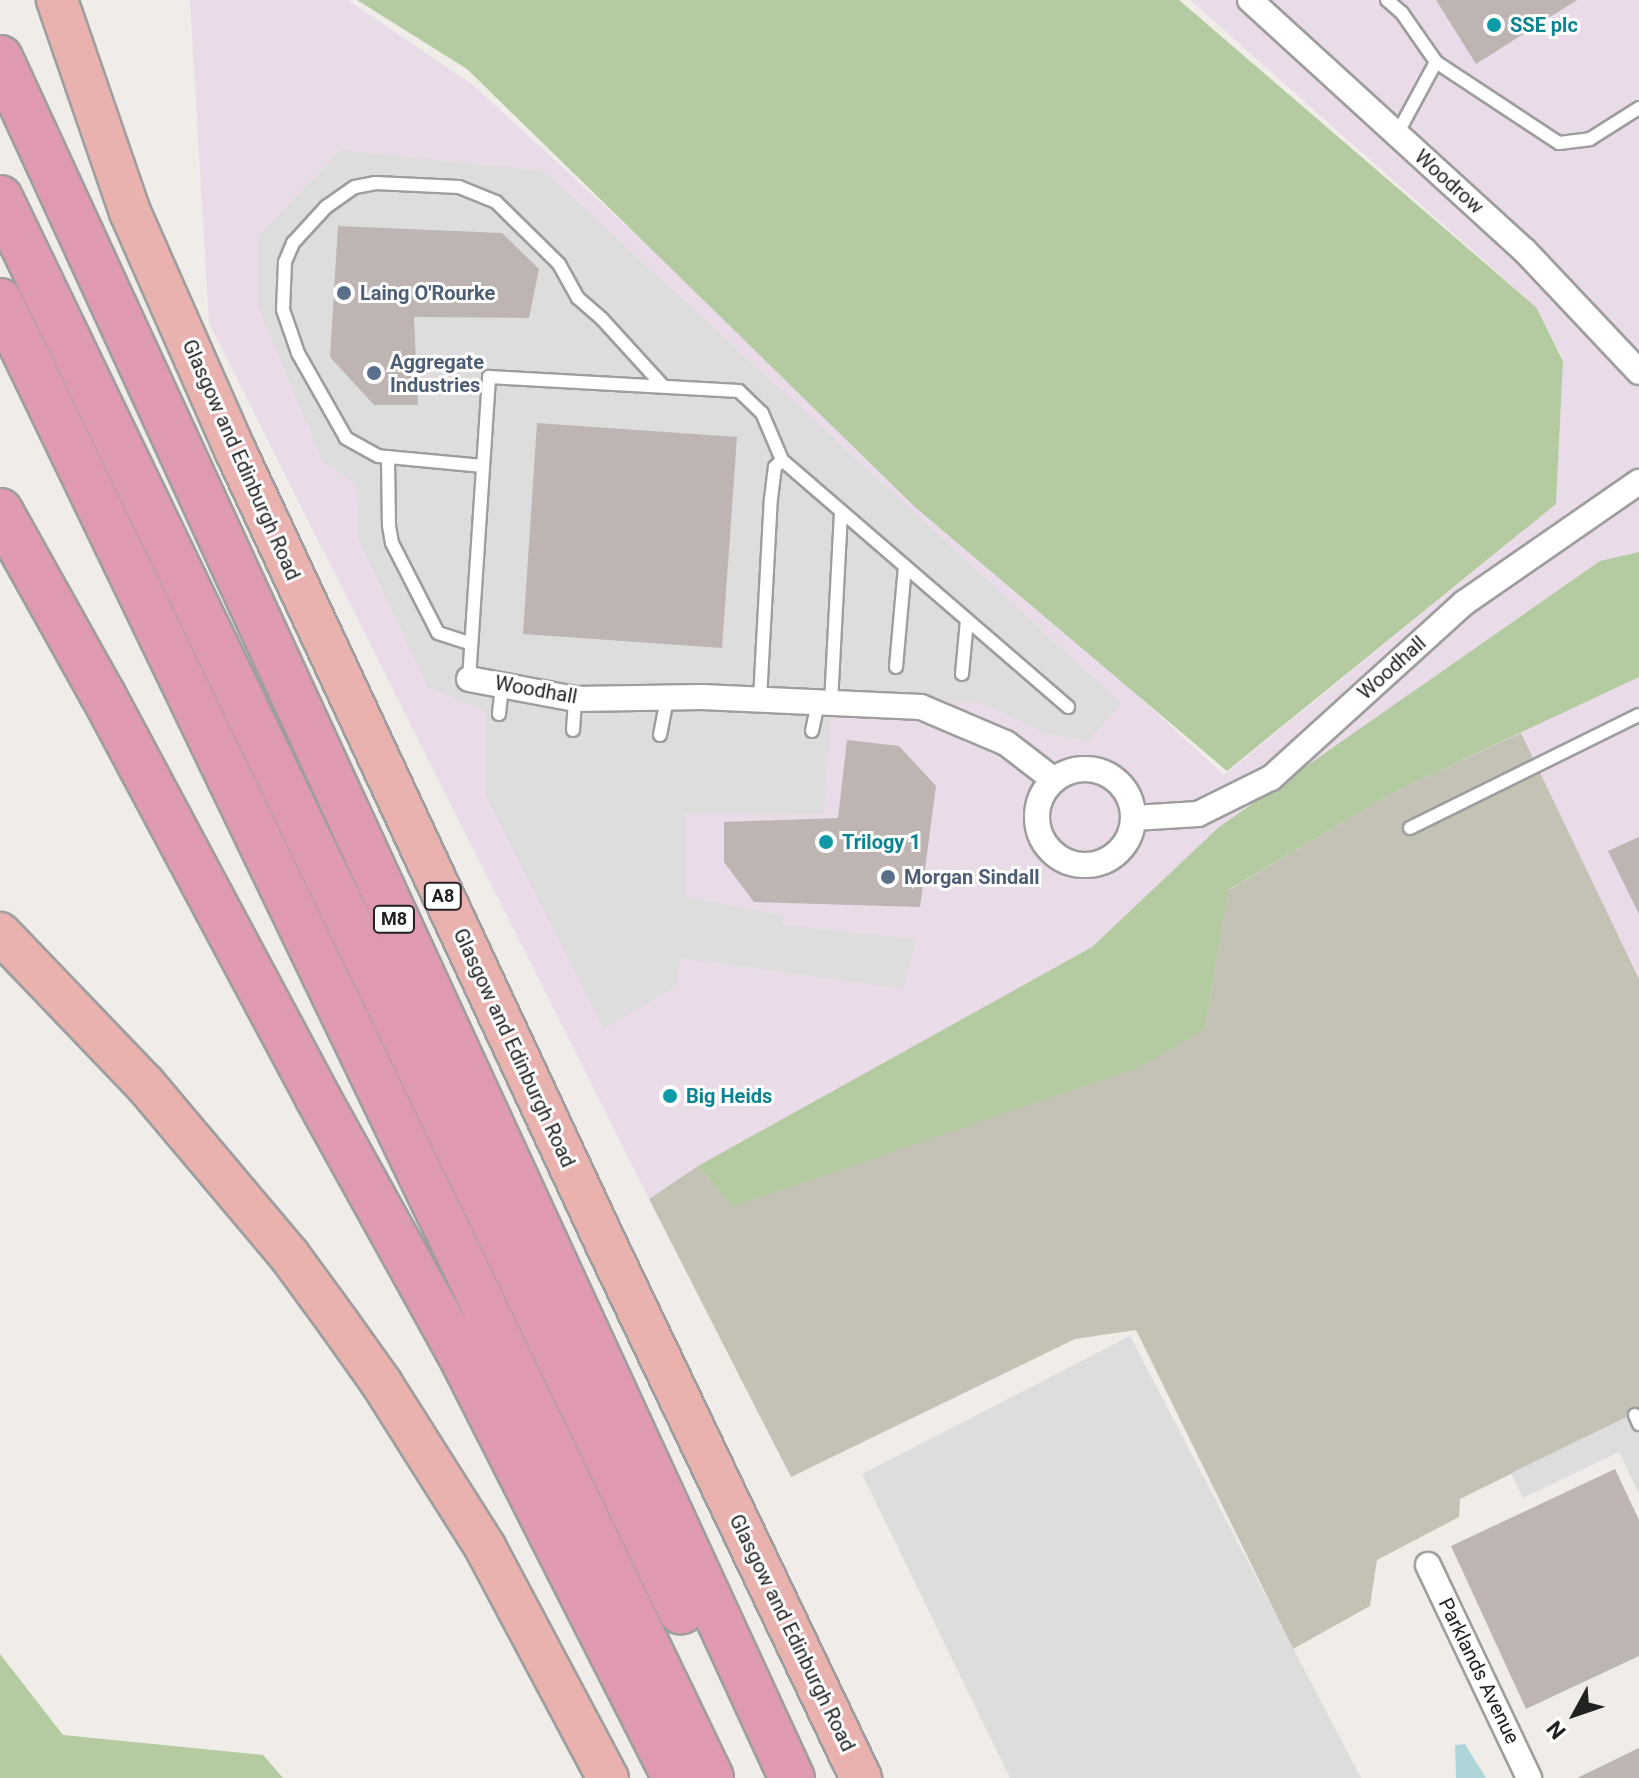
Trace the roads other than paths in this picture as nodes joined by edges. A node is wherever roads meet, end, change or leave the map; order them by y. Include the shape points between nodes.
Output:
1 (57, 0) edge
2 (1250, 0) edge
3 (1387, 0) edge
4 (0, 58) edge
5 (1436, 62) junction
6 (1639, 108) edge
7 (27, 117) junction
8 (1397, 134) junction
9 (0, 198) edge
10 (0, 301) edge
11 (1639, 372) edge
12 (662, 385) junction
13 (388, 457) junction
14 (782, 460) junction
15 (483, 466) junction
16 (1639, 482) edge
17 (0, 511) edge
18 (841, 511) junction
19 (905, 566) junction
20 (967, 620) junction
21 (471, 644) junction
22 (896, 667) dead end
23 (962, 674) dead end
24 (469, 679) joint
25 (502, 684) junction
26 (667, 698) junction
27 (575, 699) junction
28 (760, 699) junction
29 (824, 703) junction
30 (1068, 707) dead end
31 (499, 714) dead end
32 (1639, 715) edge
33 (573, 730) dead end
34 (812, 731) dead end
35 (660, 735) dead end
36 (1054, 780) junction
37 (1134, 818) junction
38 (1410, 828) dead end
39 (320, 868) junction
40 (0, 933) edge
41 (1428, 1565) dead end
42 (608, 1778) edge
43 (675, 1778) edge
44 (711, 1778) edge
45 (761, 1778) edge
46 (792, 1778) edge
47 (861, 1778) edge
48 (1529, 1778) edge

1 - 47 highway, Glasgow and Edinburgh Road / A8 via 130,212 236,452
2 - 8 street, Woodrow
3 - 5 lane
4 - 7 highway, M8
5 - 6 lane via 1559,143 1590,139
5 - 8 lane
7 - 39 highway via 38,182 94,321 294,769
7 - 46 highway, M8
8 - 11 street, Woodrow via 1525,251
9 - 39 highway, M8
10 - 44 highway
12 - 13 lane via 578,298 559,264 496,202 459,187 355,187 326,207 293,243 285,262 283,310 298,353 346,438
12 - 14 lane, Woodhall via 739,391 762,413
12 - 15 lane, Woodhall via 489,377
13 - 15 lane
13 - 21 lane via 392,543 438,633
14 - 18 lane
14 - 28 lane via 775,467 771,499
15 - 21 lane, Woodhall
16 - 37 street, Woodhall via 1464,603 1271,778 1198,814
17 - 43 highway via 459,1352
18 - 19 lane
18 - 29 lane
19 - 20 lane
19 - 22 lane
20 - 23 lane
20 - 30 lane
21 - 24 lane, Woodhall
24 - 25 street, Woodhall
25 - 27 street, Woodhall
25 - 31 lane
26 - 27 street, Woodhall
26 - 28 street, Woodhall
26 - 35 lane
27 - 33 lane
28 - 29 street, Woodhall
29 - 34 lane
29 - 36 street, Woodhall via 921,707 1006,743
32 - 38 lane
36 - 37 street via 1076,770 1109,775 1129,797
36 - 37 street via 1041,797 1037,823 1049,850 1066,862 1092,865 1110,859 1130,835
39 - 45 highway, M8
40 - 42 highway via 144,1083 289,1255 338,1322 485,1547
41 - 48 street, Parklands Avenue

